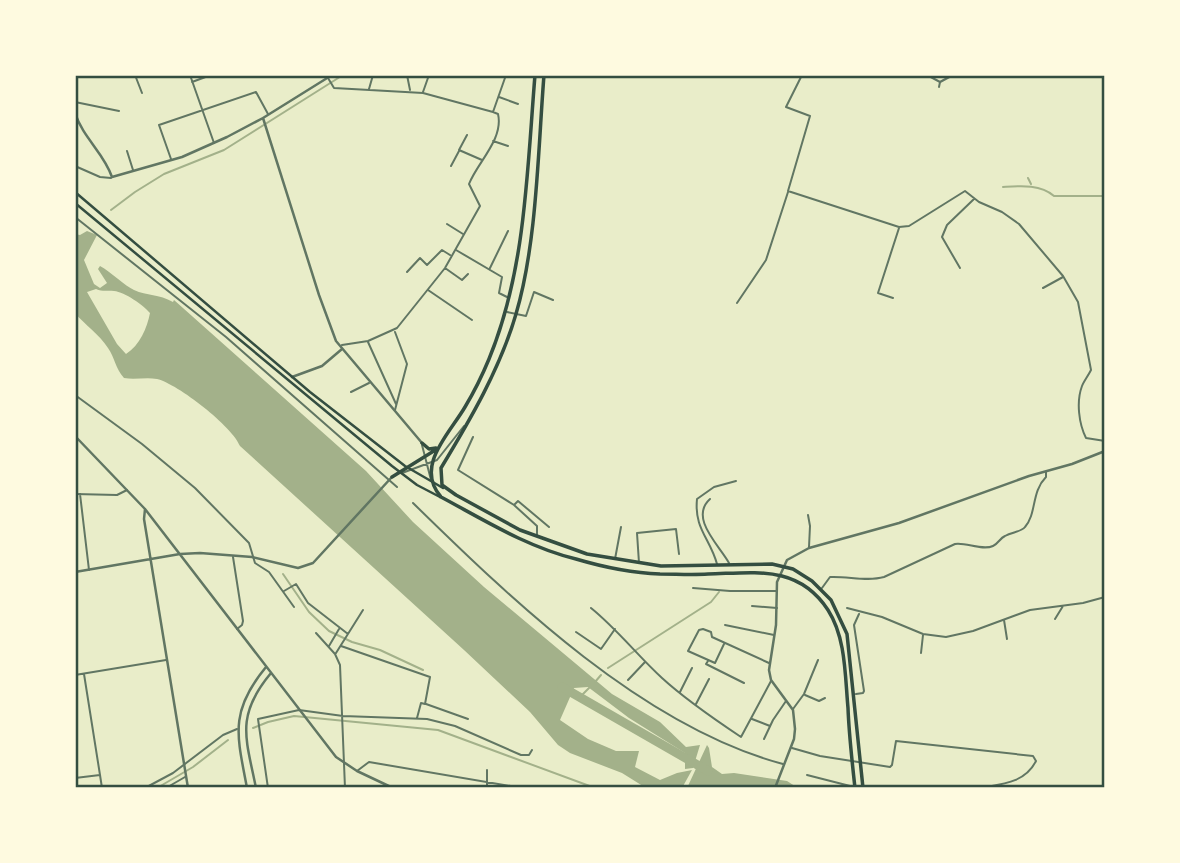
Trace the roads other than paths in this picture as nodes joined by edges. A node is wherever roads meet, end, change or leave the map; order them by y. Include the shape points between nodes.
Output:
1 (135, 75) edge
2 (190, 75) edge
3 (211, 75) edge
4 (373, 75) edge
5 (407, 75) edge
6 (429, 75) edge
7 (506, 75) edge
8 (535, 75) edge
9 (544, 75) edge
10 (802, 75) edge
11 (927, 75) edge
12 (953, 75) edge
13 (330, 77) edge
14 (192, 82) junction
15 (939, 84) joint
16 (369, 90) junction
17 (410, 92) junction
18 (142, 93) dead end
19 (423, 93) junction
20 (499, 97) junction
21 (75, 102) edge
22 (517, 104) dead end
23 (202, 109) junction
24 (118, 111) dead end
25 (493, 112) junction
26 (75, 113) edge
27 (268, 115) junction
28 (263, 120) junction
29 (467, 135) dead end
30 (493, 141) junction
31 (214, 144) junction
32 (508, 146) dead end
33 (459, 150) junction
34 (127, 151) dead end
35 (172, 160) junction
36 (483, 161) junction
37 (75, 166) edge
38 (451, 166) dead end
39 (133, 171) junction
40 (112, 177) junction
41 (788, 191) junction
42 (75, 192) edge
43 (975, 198) junction
44 (75, 203) edge
45 (75, 218) edge
46 (447, 224) dead end
47 (900, 227) junction
48 (508, 231) dead end
49 (464, 234) junction
50 (455, 249) junction
51 (451, 255) junction
52 (445, 268) junction
53 (960, 268) dead end
54 (490, 269) junction
55 (407, 272) dead end
56 (468, 274) dead end
57 (1063, 276) junction
58 (1044, 288) dead end
59 (427, 289) junction
60 (510, 298) junction
61 (893, 298) dead end
62 (553, 300) dead end
63 (737, 303) dead end
64 (506, 312) junction
65 (516, 314) junction
66 (472, 320) dead end
67 (394, 330) junction
68 (368, 341) junction
69 (341, 348) junction
70 (292, 377) junction
71 (370, 383) junction
72 (351, 391) dead end
73 (75, 395) edge
74 (396, 405) junction
75 (395, 411) junction
76 (465, 426) junction
77 (75, 436) edge
78 (473, 437) dead end
79 (1105, 441) edge
80 (422, 443) junction
81 (438, 447) junction
82 (1105, 451) edge
83 (424, 457) junction
84 (432, 464) junction
85 (405, 466) junction
86 (426, 466) junction
87 (412, 470) junction
88 (399, 472) junction
89 (1046, 472) junction
90 (391, 477) joint
91 (736, 481) dead end
92 (433, 484) junction
93 (397, 487) dead end
94 (444, 488) junction
95 (128, 489) junction
96 (75, 494) edge
97 (80, 494) junction
98 (441, 497) junction
99 (710, 499) dead end
100 (413, 503) dead end
101 (514, 505) junction
102 (145, 509) junction
103 (808, 515) dead end
104 (549, 527) dead end
105 (621, 527) dead end
106 (537, 538) junction
107 (809, 548) junction
108 (180, 554) junction
109 (679, 554) dead end
110 (233, 555) junction
111 (252, 557) junction
112 (151, 559) junction
113 (615, 560) junction
114 (639, 564) junction
115 (730, 564) junction
116 (717, 565) junction
117 (783, 566) junction
118 (89, 570) junction
119 (75, 572) edge
120 (779, 574) junction
121 (693, 588) dead end
122 (821, 589) junction
123 (284, 590) junction
124 (778, 591) junction
125 (75, 597) edge
126 (1105, 597) edge
127 (75, 604) edge
128 (1064, 605) junction
129 (752, 606) dead end
130 (294, 607) dead end
131 (591, 608) dead end
132 (778, 608) junction
133 (847, 608) dead end
134 (363, 610) dead end
135 (859, 612) junction
136 (1003, 619) junction
137 (1055, 619) dead end
138 (725, 625) dead end
139 (340, 628) junction
140 (616, 628) junction
141 (237, 629) junction
142 (576, 632) dead end
143 (316, 633) dead end
144 (923, 634) junction
145 (347, 636) junction
146 (775, 636) junction
147 (1007, 639) dead end
148 (724, 644) junction
149 (342, 645) junction
150 (329, 646) junction
151 (921, 653) dead end
152 (335, 654) junction
153 (166, 660) junction
154 (708, 660) junction
155 (818, 660) dead end
156 (645, 662) junction
157 (770, 663) junction
158 (266, 667) junction
159 (692, 668) dead end
160 (271, 673) junction
161 (83, 674) junction
162 (75, 675) edge
163 (709, 679) dead end
164 (628, 680) dead end
165 (771, 680) junction
166 (744, 683) dead end
167 (680, 693) junction
168 (804, 694) junction
169 (855, 694) junction
170 (825, 698) dead end
171 (787, 701) junction
172 (425, 704) junction
173 (696, 705) junction
174 (793, 710) junction
175 (300, 712) junction
176 (343, 717) junction
177 (751, 718) junction
178 (417, 719) junction
179 (468, 719) dead end
180 (770, 726) junction
181 (237, 729) junction
182 (764, 739) dead end
183 (791, 747) junction
184 (532, 750) dead end
185 (345, 763) junction
186 (785, 764) junction
187 (184, 765) junction
188 (486, 770) dead end
189 (357, 771) junction
190 (100, 775) junction
191 (807, 775) dead end
192 (186, 776) junction
193 (75, 778) edge
194 (487, 782) junction
195 (102, 788) edge
196 (145, 788) edge
197 (166, 788) edge
198 (188, 788) edge
199 (247, 788) edge
200 (256, 788) edge
201 (268, 788) edge
202 (345, 788) edge
203 (393, 788) edge
204 (487, 788) edge
205 (522, 788) edge
206 (775, 788) edge
207 (855, 788) edge
208 (863, 788) edge
209 (980, 788) edge

1 - 18 street
2 - 14 street
3 - 14 street
4 - 16 street
5 - 17 street
6 - 19 street
7 - 20 street
8 - 60 highway via 523,218
9 - 65 highway via 528,256
10 - 41 street via 786,107 810,116
11 - 15 street
12 - 15 street
13 - 16 street via 334,88
13 - 27 street
14 - 23 street
16 - 17 street
17 - 19 street
19 - 25 street
20 - 22 street
20 - 25 street
21 - 24 street
23 - 27 street via 256,92
23 - 31 street
23 - 35 street via 159,125
25 - 30 street via 499,122
26 - 40 street
27 - 28 street
28 - 31 street
28 - 69 street via 325,314
29 - 33 street
30 - 32 street
30 - 36 street
31 - 35 street
33 - 36 street
33 - 38 street
34 - 39 street
35 - 39 street
36 - 49 street via 469,184 480,206
37 - 40 street
39 - 40 street
41 - 47 street
41 - 63 street via 766,260
42 - 70 main road
43 - 47 street via 965,191
43 - 53 street via 947,225 942,237
43 - 57 street via 1019,224
44 - 88 main road
45 - 93 street via 226,337
46 - 49 street
47 - 61 street via 878,293
48 - 54 street
49 - 50 street
50 - 51 street
50 - 54 street
51 - 52 street
51 - 55 street via 442,250 427,265 420,258
52 - 56 street via 463,280
52 - 59 street
54 - 60 street via 502,277 499,293
57 - 58 street
57 - 79 street via 1078,302 1090,362 1079,401 1082,429 1086,438
59 - 66 street
59 - 67 street
60 - 64 highway
62 - 65 street via 534,292 526,316
64 - 65 street
64 - 81 highway via 474,392
65 - 76 highway
67 - 68 street
67 - 74 street via 407,364
68 - 69 street
68 - 74 street
69 - 70 street via 322,366
69 - 71 street
70 - 85 main road
71 - 72 street
71 - 75 street
73 - 111 street via 195,488 249,543
74 - 75 street
75 - 80 street
76 - 84 street
76 - 94 highway via 441,468
77 - 95 street
78 - 101 street via 458,470
80 - 81 highway via 429,449
80 - 83 street
81 - 83 highway
81 - 84 highway
82 - 89 street
83 - 85 highway
83 - 86 street
84 - 86 street
84 - 92 highway
85 - 87 main road
85 - 88 highway
86 - 87 street
86 - 92 street
87 - 88 street
87 - 92 main road
88 - 90 highway
88 - 98 main road
89 - 107 street via 899,523
89 - 122 street via 1023,530 1006,535 994,546 955,544 884,578 830,577
90 - 111 street via 313,562 298,568
91 - 116 street via 714,487 697,499 701,533
92 - 94 main road
92 - 98 highway
94 - 106 highway
95 - 97 street via 117,495
95 - 102 street
96 - 97 street
97 - 118 street
98 - 120 highway via 538,547 593,564 656,574
99 - 115 street via 701,516
100 - 186 street via 532,615 605,672 706,734 750,755
101 - 104 street via 518,501
101 - 106 street via 537,526
102 - 108 street
102 - 112 street
103 - 107 street
105 - 113 street
106 - 113 highway
107 - 117 street
108 - 110 street
108 - 112 street
108 - 141 street
109 - 114 street via 676,529 637,533
110 - 111 street
110 - 141 street via 243,621
111 - 123 street
112 - 118 street
112 - 153 street
113 - 114 highway
114 - 116 highway
115 - 116 highway
115 - 117 highway
117 - 120 street
117 - 122 highway
118 - 119 street
120 - 124 street
120 - 207 highway via 812,592 834,621 843,657
121 - 124 street
122 - 169 highway via 839,613 847,634
123 - 130 street
123 - 139 street via 296,584 308,603
124 - 132 street
125 - 127 street
126 - 128 street
128 - 136 street
128 - 137 street
129 - 132 street
131 - 140 street
132 - 146 street
133 - 135 street
134 - 145 street
135 - 144 street
135 - 169 street via 854,625 864,691
136 - 144 street via 954,636
136 - 147 street
138 - 146 street
139 - 145 street
139 - 150 street
140 - 142 street via 601,649
140 - 156 street
141 - 158 street
143 - 150 street
144 - 151 street
145 - 149 street
146 - 157 street
148 - 154 street via 715,663
148 - 154 street via 710,632 699,631 688,651
148 - 157 street
149 - 152 street
149 - 172 street via 430,677
150 - 152 street
152 - 176 street via 341,668
153 - 161 street
153 - 187 street
154 - 166 street via 706,664
155 - 168 street
156 - 164 street
156 - 167 street
157 - 165 street
158 - 160 street
158 - 181 street via 245,698
159 - 167 street
160 - 175 street
160 - 200 street via 253,696 246,719
161 - 162 street
161 - 190 street
163 - 173 street
165 - 171 street
165 - 177 street
167 - 173 street
168 - 170 street via 819,701
168 - 174 street
169 - 208 highway
171 - 174 street
171 - 180 street
172 - 178 street via 421,703
172 - 179 street
173 - 177 street via 741,737
174 - 183 street
175 - 176 street
175 - 185 street
175 - 201 street via 258,719
176 - 178 street
176 - 185 street
177 - 180 street
178 - 184 street via 455,726 521,755
180 - 182 street
181 - 187 street
181 - 199 street
183 - 186 street
183 - 209 street via 890,767 896,741 1033,756 1036,761 1021,779
185 - 189 street
185 - 202 street
186 - 206 street
187 - 192 street
187 - 196 street
188 - 194 street
189 - 194 street via 369,762
189 - 203 street
190 - 193 street
190 - 195 street
191 - 207 street
192 - 197 street
192 - 198 street
194 - 204 street
194 - 205 street

